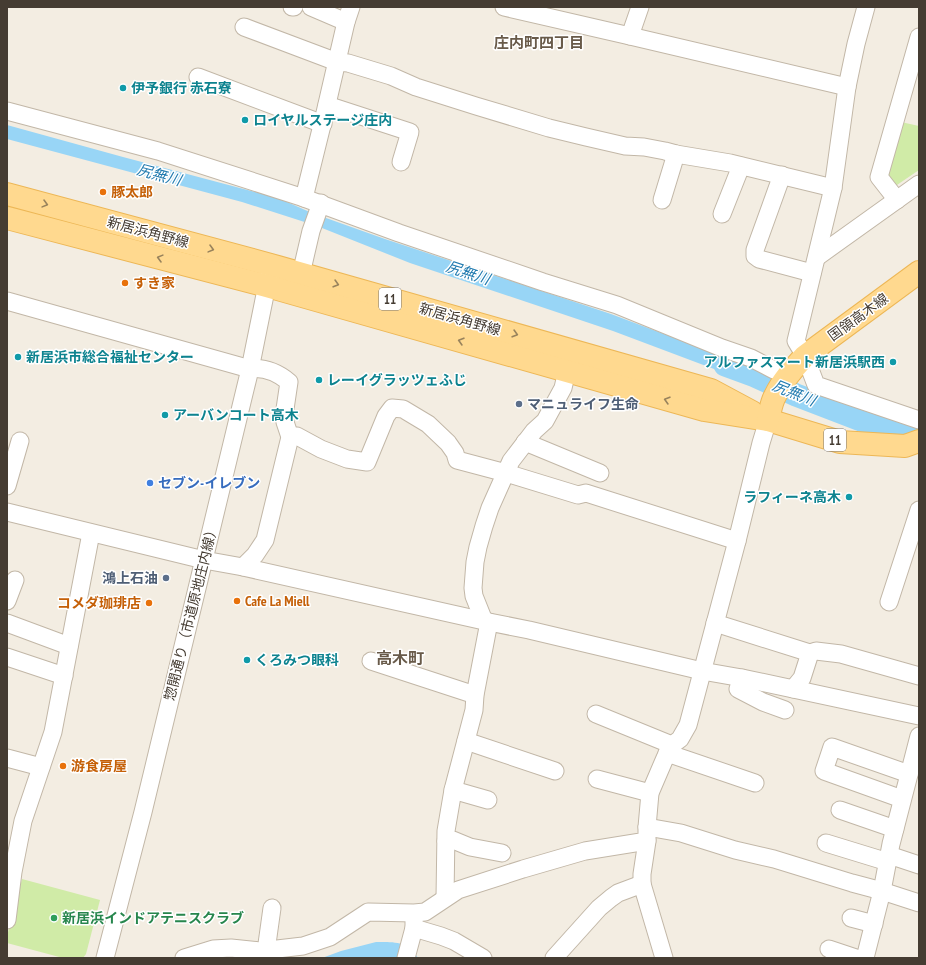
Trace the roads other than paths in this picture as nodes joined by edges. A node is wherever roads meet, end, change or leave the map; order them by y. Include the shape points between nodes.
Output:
1 (311, 7) edge
2 (504, 7) edge
3 (640, 7) edge
4 (866, 7) edge
5 (348, 14) edge
6 (244, 27) dead end
7 (630, 36) junction
8 (919, 38) edge
9 (337, 62) junction
10 (198, 77) dead end
11 (847, 87) junction
12 (327, 105) junction
13 (7, 111) edge
14 (323, 124) junction
15 (676, 154) junction
16 (400, 162) dead end
17 (741, 166) junction
18 (782, 175) junction
19 (919, 184) edge
20 (834, 188) junction
21 (7, 194) edge
22 (304, 198) junction
23 (662, 200) dead end
24 (897, 200) junction
25 (320, 206) junction
26 (722, 214) dead end
27 (7, 218) edge
28 (271, 265) junction
29 (815, 265) junction
30 (919, 272) edge
31 (301, 274) junction
32 (266, 286) junction
33 (7, 301) edge
34 (250, 369) junction
35 (567, 371) junction
36 (789, 376) junction
37 (768, 420) junction
38 (919, 420) edge
39 (290, 437) junction
40 (20, 441) dead end
41 (525, 442) junction
42 (912, 444) edge
43 (506, 473) junction
44 (600, 473) dead end
45 (7, 486) edge
46 (919, 511) edge
47 (7, 512) edge
48 (91, 532) junction
49 (737, 541) junction
50 (204, 560) junction
51 (243, 567) junction
52 (15, 580) dead end
53 (7, 601) edge
54 (889, 602) dead end
55 (487, 621) junction
56 (7, 623) edge
57 (715, 623) junction
58 (69, 646) junction
59 (810, 653) junction
60 (7, 657) edge
61 (371, 661) dead end
62 (702, 671) junction
63 (64, 676) junction
64 (919, 676) edge
65 (742, 678) junction
66 (793, 689) junction
67 (475, 695) junction
68 (785, 710) dead end
69 (596, 714) dead end
70 (919, 716) edge
71 (919, 736) edge
72 (466, 741) junction
73 (669, 749) junction
74 (7, 758) edge
75 (41, 767) junction
76 (555, 771) dead end
77 (909, 774) junction
78 (597, 779) dead end
79 (755, 783) dead end
80 (453, 790) junction
81 (650, 793) junction
82 (902, 799) junction
83 (488, 800) dead end
84 (840, 810) dead end
85 (895, 829) junction
86 (647, 834) junction
87 (446, 841) junction
88 (826, 843) dead end
89 (502, 854) dead end
90 (888, 858) junction
91 (919, 865) edge
92 (10, 871) edge
93 (642, 884) junction
94 (882, 891) junction
95 (445, 898) junction
96 (919, 904) edge
97 (272, 908) dead end
98 (851, 918) dead end
99 (7, 920) edge
100 (874, 924) junction
101 (414, 926) junction
102 (829, 949) dead end
103 (266, 951) junction
104 (105, 958) edge
105 (184, 958) edge
106 (406, 958) edge
107 (483, 958) edge
108 (554, 958) edge
109 (664, 958) edge
110 (856, 958) edge
111 (865, 958) edge

1 - 5 street
2 - 7 street
3 - 7 street
4 - 11 street
5 - 9 street
6 - 9 street
7 - 11 street
8 - 24 street via 879,178
9 - 12 street
9 - 15 street via 348,63 549,128 625,146
10 - 14 street
11 - 20 street
12 - 14 street
12 - 16 street via 410,132
13 - 22 street via 158,152
14 - 22 street
15 - 17 street
15 - 23 street
17 - 18 street
17 - 26 street
18 - 20 street
18 - 29 street via 755,256 759,259
19 - 24 street
20 - 29 street
21 -> 28 main road, 新居浜角野線 / 11
22 - 25 street
24 - 29 street
25 - 31 street
25 - 36 street via 617,305 751,358
32 -> 27 main road, 新居浜角野線 / 11
28 - 31 main road, 新居浜角野線 / 11
28 - 32 street, 惣開通り（市道原地庄内線）
29 - 36 street
30 - 36 main road, 国領高木線
31 -> 37 main road, 新居浜角野線 / 11 via 711,390
32 - 34 street, 惣開通り（市道原地庄内線）
35 -> 32 main road, 新居浜角野線 / 11
33 - 34 street
34 - 39 street via 270,371 281,375 289,382 285,422
34 - 50 street, 惣開通り（市道原地庄内線）
37 -> 35 main road, 新居浜角野線 / 11 via 704,410
35 - 41 street via 563,388 544,422
36 - 37 main road
36 - 38 street
37 - 42 main road, 新居浜角野線 / 11 via 840,442
37 - 49 street
39 - 43 street via 297,436 347,459 367,462 386,416 392,408 403,409 428,424 448,443 457,460
39 - 51 street via 265,540
40 - 45 street
41 - 43 street via 511,461
41 - 44 street
43 - 49 street via 578,495 586,493
43 - 55 street via 490,508 476,562 474,596
46 - 54 street
47 - 48 street
48 - 50 street
48 - 58 street
49 - 57 street
50 - 51 street
50 - 104 street, 惣開通り（市道原地庄内線）
51 - 55 street
52 - 53 street
55 - 62 street
55 - 67 street
56 - 58 street
57 - 59 street
57 - 62 street
58 - 63 street
59 - 64 street via 816,651 841,654
59 - 66 street via 802,678
60 - 63 street
61 - 67 street
62 - 65 street
62 - 73 street via 688,725 680,739
63 - 75 street via 53,732
65 - 66 street
65 - 68 street via 738,689
66 - 70 street
67 - 72 street
69 - 73 street
71 - 77 street
72 - 76 street
72 - 80 street
73 - 79 street
73 - 81 street
74 - 75 street
75 - 92 street
77 - 82 street
77 - 82 street via 832,747 824,771
78 - 81 street
80 - 83 street
80 - 87 street
81 - 86 street
82 - 85 street
84 - 85 street
85 - 90 street
86 - 93 street
86 - 94 street via 681,833
86 - 95 street via 523,869 458,890
87 - 89 street via 453,840 470,847
87 - 95 street
88 - 90 street
90 - 91 street
90 - 94 street
92 - 99 street
93 - 108 street via 618,892 599,908
93 - 109 street
94 - 96 street
94 - 100 street
95 - 101 street via 425,912
97 - 103 street
98 - 100 street
100 - 111 street
101 - 103 street via 368,912 330,937 303,946
101 - 106 street
101 - 107 street via 454,941
102 - 110 street
103 - 105 street via 213,949

